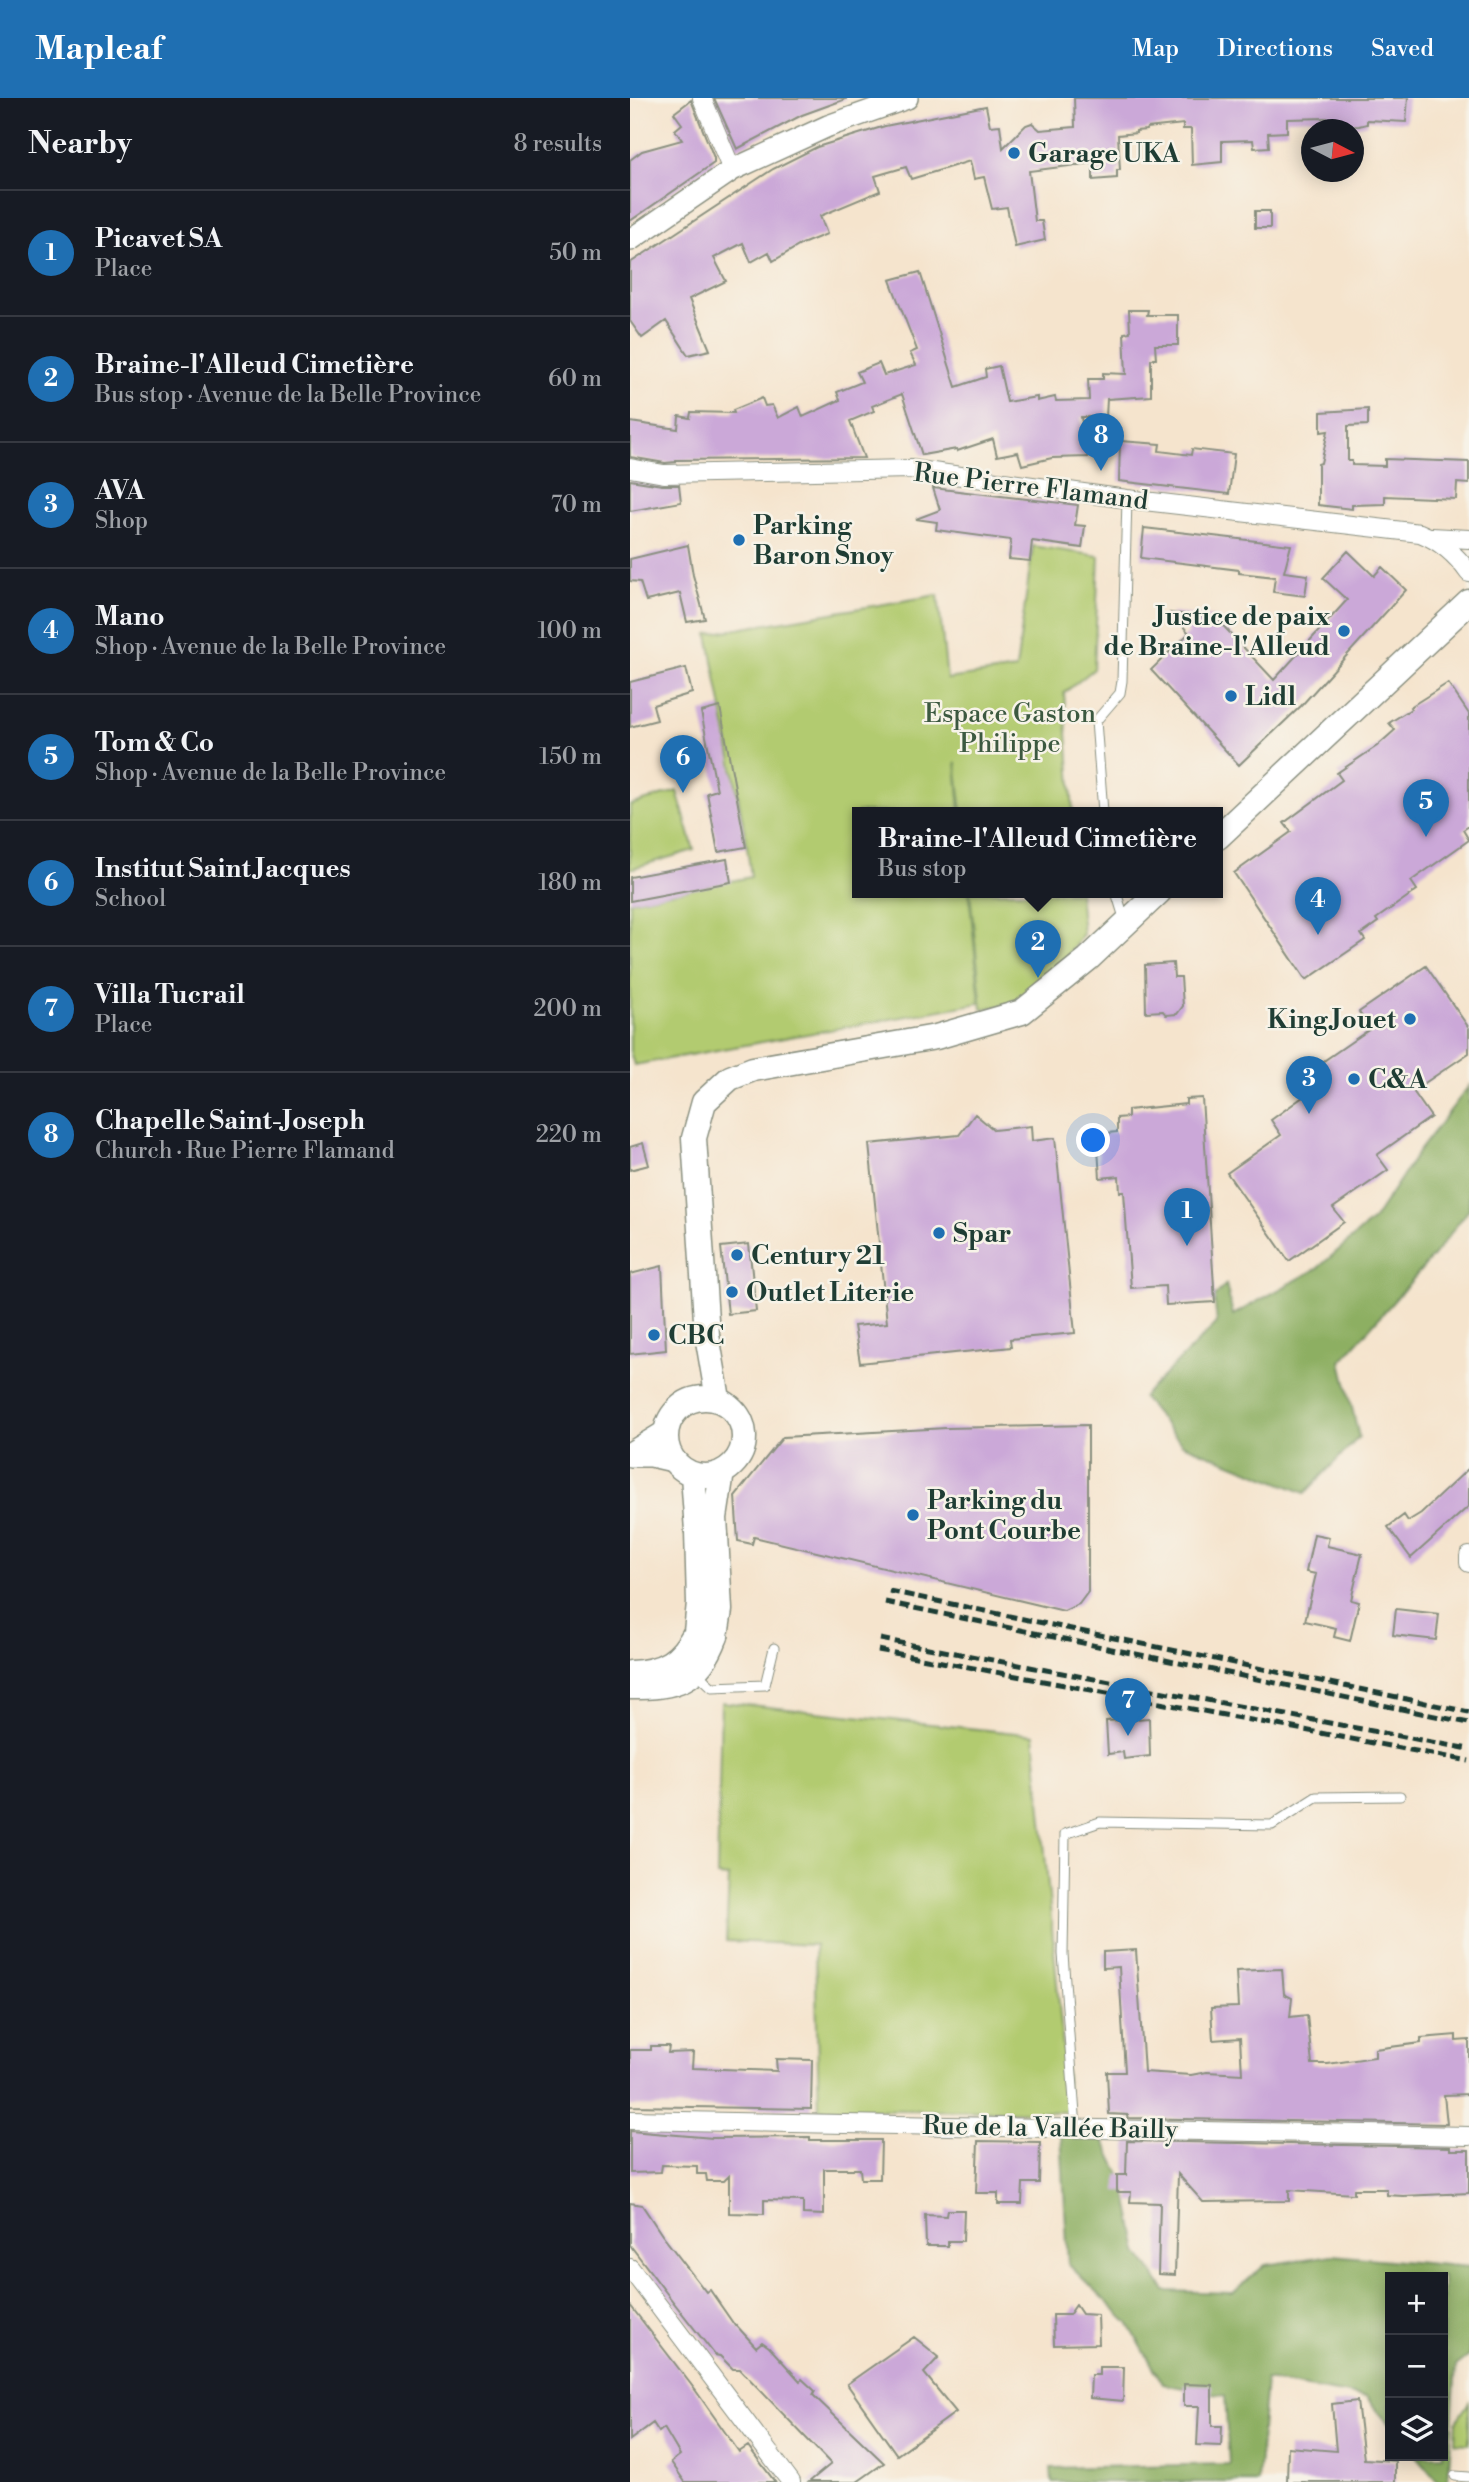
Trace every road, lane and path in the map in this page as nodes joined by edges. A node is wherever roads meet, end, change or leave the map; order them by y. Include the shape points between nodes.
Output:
1 (702, 98) edge
2 (907, 98) edge
3 (732, 170) junction
4 (630, 240) edge
5 (630, 468) edge
6 (1127, 499) junction
7 (1430, 537) junction
8 (1469, 539) edge
9 (1469, 573) edge
10 (1469, 601) edge
11 (1103, 807) edge
12 (1223, 832) edge
13 (1118, 898) edge
14 (1152, 898) edge
15 (1125, 923) junction
16 (707, 1398) junction
17 (666, 1431) junction
18 (630, 1454) edge
19 (683, 1468) junction
20 (722, 1472) junction
21 (706, 1533) junction
22 (1469, 1556) edge
23 (1469, 1563) edge
24 (706, 1634) junction
25 (774, 1648) dead end
26 (696, 1671) junction
27 (630, 1673) edge
28 (630, 1687) edge
29 (1400, 1796) dead end
30 (630, 2120) edge
31 (1076, 2128) junction
32 (1469, 2136) edge
33 (630, 2268) edge
34 (1455, 2476) dead end
35 (1469, 2477) edge
36 (791, 2482) edge

1 - 3 street
2 - 3 street via 828,126
3 - 4 street
5 - 6 street, Rue Pierre Flamand via 664,474 911,469
6 - 7 street, Rue Pierre Flamand
6 - 11 lane via 1122,681 1120,693 1096,720
7 - 8 street, Rue Pierre Flamand
7 - 9 street, Rue Pierre Flamand via 1459,558
10 - 12 main road
13 - 15 lane
14 - 15 main road
15 - 16 main road via 1088,960 1022,1012 936,1037 753,1069 730,1078 704,1102 694,1139
16 - 17 main road via 684,1403
16 - 20 main road via 735,1411 744,1428 738,1459
17 - 18 street
17 - 19 main road via 667,1448
18 - 19 street
19 - 20 main road via 703,1477
19 - 21 main road
20 - 21 main road
21 - 24 main road, bridge via 699,1603
22 - 23 street
24 - 26 main road via 706,1660
24 - 27 main road via 660,1669
25 - 26 lane via 765,1685 712,1687
26 - 28 main road via 667,1686
29 - 31 lane via 1316,1797 1272,1825 1100,1822 1065,1834 1063,1954
30 - 31 street, Rue de la Vallée Bailly
31 - 32 street, Rue de la Vallée Bailly
33 - 36 street
34 - 35 lane

